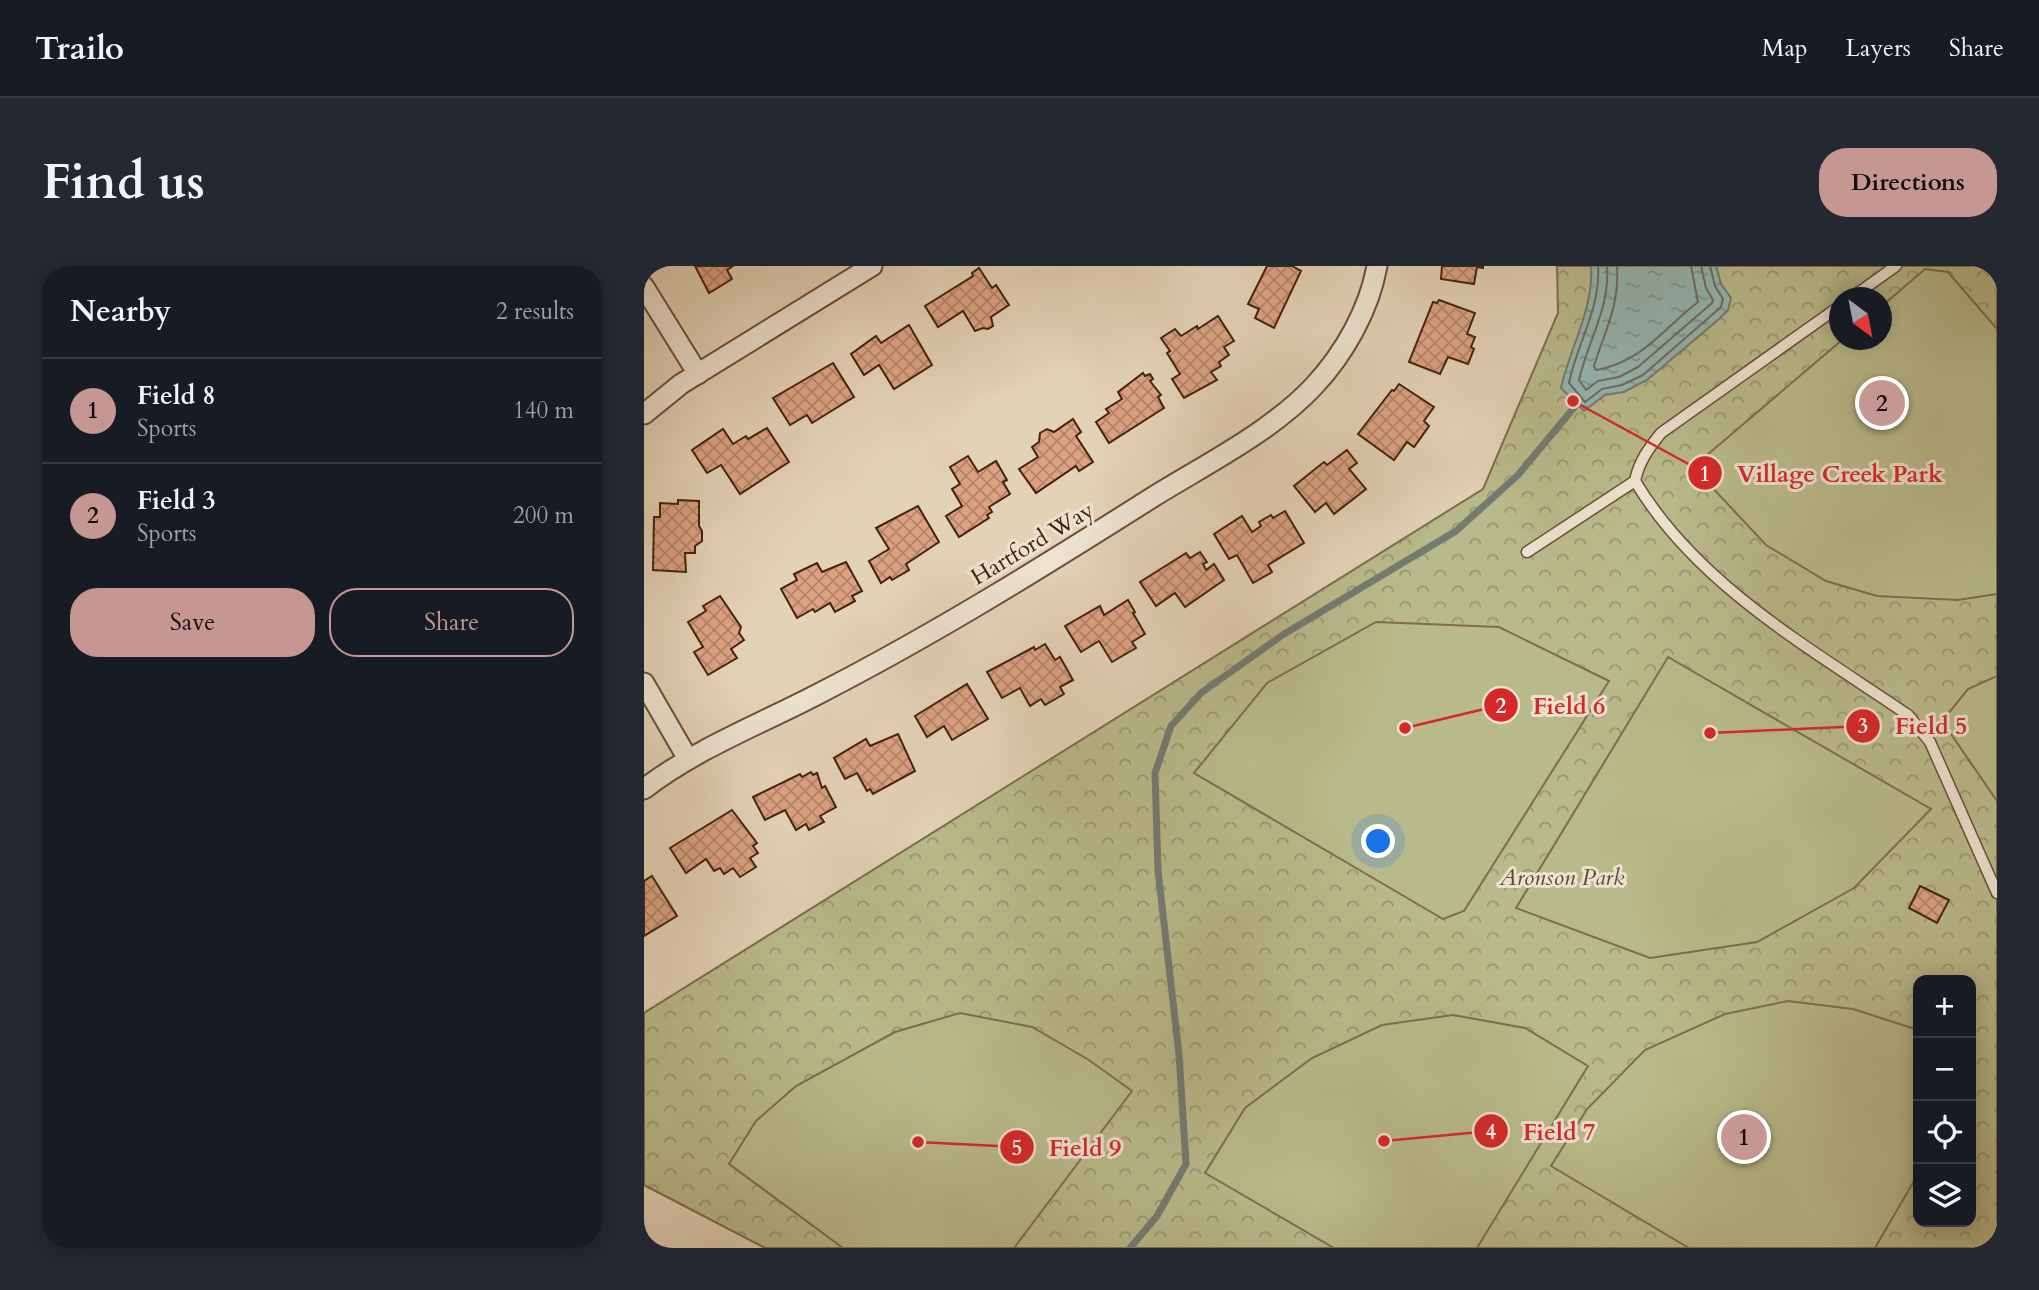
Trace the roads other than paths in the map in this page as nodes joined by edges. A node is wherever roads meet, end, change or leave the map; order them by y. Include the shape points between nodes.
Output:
1 (872, 266) edge
2 (1377, 266) edge
3 (1896, 266) edge
4 (644, 287) edge
5 (1866, 287) edge
6 (1829, 313) edge
7 (698, 374) junction
8 (644, 414) edge
9 (1635, 481) junction
10 (1527, 552) dead end
11 (644, 683) edge
12 (688, 759) junction
13 (644, 789) edge
14 (1997, 893) edge

1 - 7 street
2 - 12 street, Hartford Way via 1366,303 1332,365 1268,425 935,631
3 - 5 lane
4 - 7 street
6 - 9 lane via 1661,433 1645,453
7 - 8 street
9 - 10 lane
9 - 14 lane via 1648,503 1722,583 1908,715 1930,742
11 - 12 street
12 - 13 street, Hartford Way

